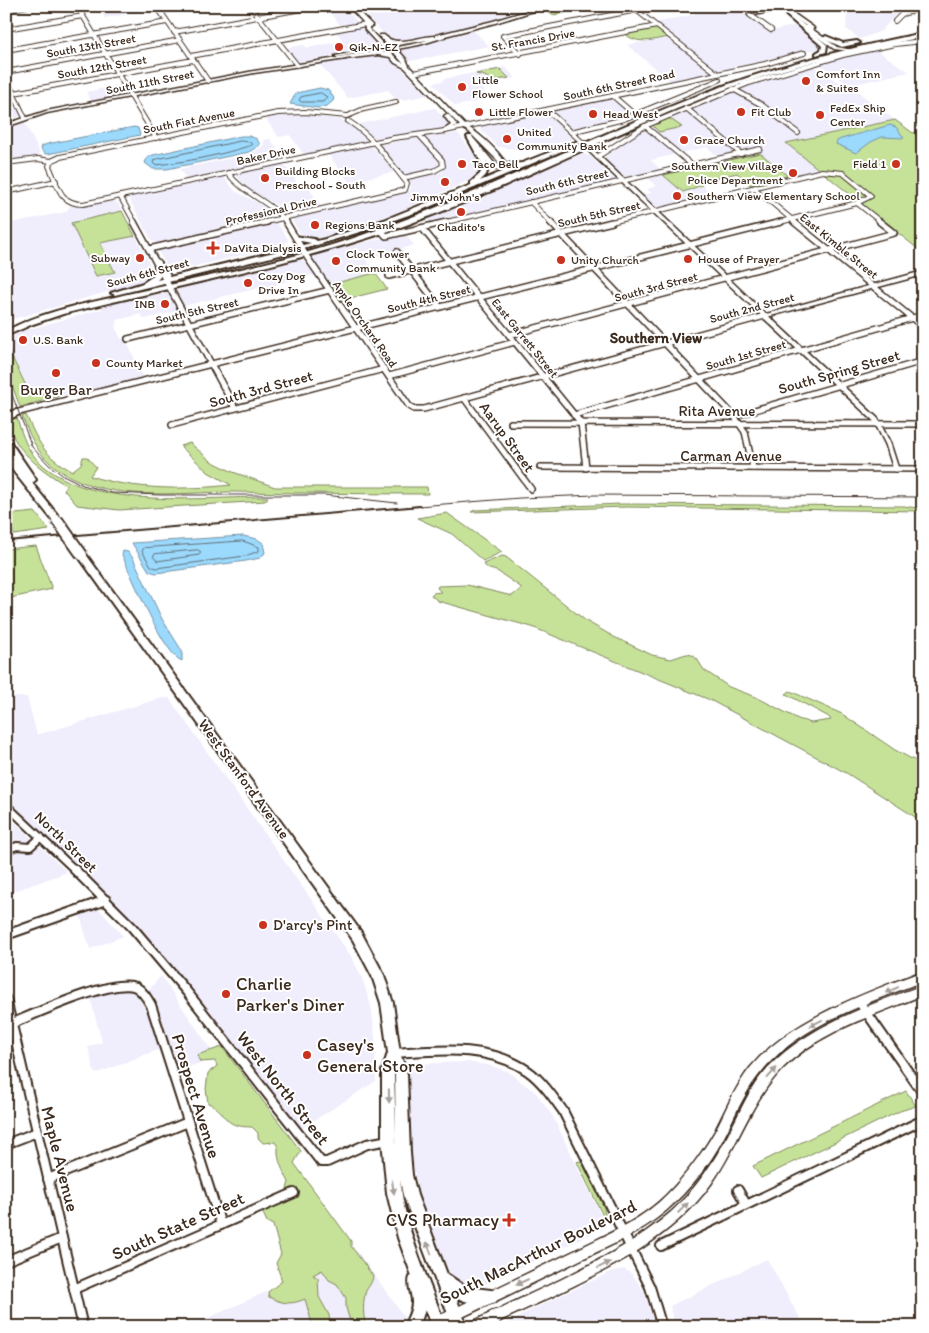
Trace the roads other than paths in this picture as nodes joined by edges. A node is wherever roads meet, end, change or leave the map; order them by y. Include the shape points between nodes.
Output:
1 (27, 6) edge
2 (77, 6) edge
3 (182, 6) edge
4 (250, 6) edge
5 (318, 6) edge
6 (350, 6) edge
7 (548, 6) edge
8 (631, 6) edge
9 (792, 6) edge
10 (915, 6) edge
11 (781, 7) edge
12 (6, 10) edge
13 (637, 10) junction
14 (921, 10) edge
15 (788, 13) junction
16 (750, 15) joint
17 (83, 16) junction
18 (258, 17) junction
19 (167, 22) junction
20 (895, 22) dead end
21 (366, 24) junction
22 (657, 26) junction
23 (6, 29) edge
24 (772, 30) dead end
25 (174, 32) junction
26 (923, 34) edge
27 (94, 35) junction
28 (902, 35) junction
29 (443, 36) junction
30 (434, 37) junction
31 (826, 38) junction
32 (385, 39) junction
33 (180, 40) junction
34 (278, 40) junction
35 (923, 41) edge
36 (408, 46) junction
37 (389, 48) junction
38 (838, 49) junction
39 (6, 50) edge
40 (850, 50) junction
41 (804, 53) dead end
42 (105, 54) junction
43 (520, 54) junction
44 (818, 54) junction
45 (392, 56) junction
46 (192, 58) junction
47 (338, 59) junction
48 (298, 64) junction
49 (406, 65) junction
50 (6, 72) edge
51 (768, 72) junction
52 (413, 73) junction
53 (118, 74) junction
54 (718, 74) junction
55 (709, 76) junction
56 (6, 78) edge
57 (719, 80) junction
58 (208, 81) junction
59 (732, 89) junction
60 (14, 93) junction
61 (131, 96) junction
62 (613, 96) junction
63 (396, 102) dead end
64 (442, 103) junction
65 (686, 108) junction
66 (362, 109) junction
67 (547, 110) junction
68 (635, 115) junction
69 (25, 118) junction
70 (347, 118) junction
71 (356, 118) junction
72 (6, 126) edge
73 (358, 126) junction
74 (645, 126) junction
75 (464, 127) junction
76 (445, 131) junction
77 (571, 132) junction
78 (798, 132) dead end
79 (418, 135) junction
80 (469, 136) junction
81 (156, 138) junction
82 (374, 142) junction
83 (584, 144) junction
84 (563, 149) junction
85 (760, 149) dead end
86 (742, 154) junction
87 (595, 155) junction
88 (51, 161) junction
89 (6, 163) edge
90 (504, 163) junction
91 (544, 165) junction
92 (692, 165) junction
93 (508, 172) junction
94 (528, 172) junction
95 (228, 173) junction
96 (403, 178) junction
97 (56, 181) junction
98 (622, 181) junction
99 (754, 188) junction
100 (6, 192) edge
101 (120, 196) junction
102 (441, 200) junction
103 (531, 202) junction
104 (857, 203) junction
105 (654, 212) junction
106 (283, 219) junction
107 (791, 219) junction
108 (403, 224) junction
109 (376, 225) junction
110 (422, 228) junction
111 (382, 231) junction
112 (348, 234) junction
113 (561, 234) junction
114 (294, 236) junction
115 (689, 244) junction
116 (301, 247) junction
117 (149, 249) junction
118 (397, 252) dead end
119 (830, 252) junction
120 (306, 255) junction
121 (257, 258) junction
122 (449, 261) junction
123 (235, 263) junction
124 (160, 268) junction
125 (593, 268) junction
126 (412, 270) junction
127 (218, 271) junction
128 (923, 273) edge
129 (389, 276) dead end
130 (726, 279) junction
131 (168, 284) junction
132 (144, 285) junction
133 (873, 287) junction
134 (330, 290) junction
135 (478, 297) junction
136 (627, 305) junction
137 (440, 307) junction
138 (923, 315) edge
139 (766, 316) junction
140 (912, 318) junction
141 (6, 324) edge
142 (189, 324) junction
143 (923, 327) edge
144 (356, 328) junction
145 (6, 334) edge
146 (510, 335) junction
147 (128, 339) dead end
148 (515, 342) junction
149 (664, 343) junction
150 (801, 350) junction
151 (923, 361) edge
152 (211, 364) junction
153 (384, 369) junction
154 (388, 376) junction
155 (542, 376) junction
156 (698, 379) junction
157 (839, 385) junction
158 (464, 398) junction
159 (235, 408) junction
160 (414, 409) joint
161 (574, 415) junction
162 (9, 416) edge
163 (734, 416) junction
164 (511, 423) dead end
165 (581, 423) junction
166 (740, 424) junction
167 (880, 424) junction
168 (923, 424) edge
169 (172, 425) dead end
170 (6, 435) edge
171 (6, 442) edge
172 (10, 454) edge
173 (540, 467) dead end
174 (586, 468) junction
175 (752, 468) junction
176 (896, 469) junction
177 (923, 469) edge
178 (531, 489) dead end
179 (6, 805) edge
180 (41, 837) junction
181 (6, 850) edge
182 (106, 900) junction
183 (6, 935) edge
184 (923, 976) edge
185 (923, 990) edge
186 (6, 999) edge
187 (860, 1003) junction
188 (868, 1014) junction
189 (9, 1025) edge
190 (11, 1041) edge
191 (394, 1054) junction
192 (923, 1093) edge
193 (923, 1120) edge
194 (188, 1122) junction
195 (36, 1132) junction
196 (396, 1139) junction
197 (6, 1144) edge
198 (48, 1179) junction
199 (738, 1190) dead end
200 (294, 1193) dead end
201 (746, 1204) junction
202 (221, 1225) junction
203 (624, 1232) junction
204 (62, 1238) junction
205 (405, 1238) junction
206 (661, 1246) dead end
207 (632, 1249) junction
208 (6, 1261) edge
209 (441, 1279) junction
210 (74, 1289) junction
211 (491, 1297) junction
212 (457, 1320) edge
213 (492, 1322) edge
214 (435, 1325) edge
215 (83, 1327) edge
216 (411, 1327) edge
217 (474, 1327) edge
218 (662, 1327) edge

1 - 12 street
2 - 17 street
3 - 19 street via 161,10
4 - 18 street
5 - 18 street
6 - 21 main road
7 - 29 street, South 11th Street
8 - 13 street
9 - 11 street
10 - 14 street
11 - 15 street
11 - 16 street
13 - 22 street
13 - 43 street via 503,36
14 - 20 street via 902,14
15 - 31 street
15 - 38 street
15 - 44 main road via 825,46 824,51
16 - 24 street
17 - 23 street
17 - 27 street
18 - 25 street
18 - 34 street
19 - 25 street
19 - 27 street
21 - 32 main road
21 - 34 street, South 12th Street
21 - 37 main road via 367,29
22 - 43 street, St. Francis Drive
22 - 54 street
25 - 33 street
26 - 28 main road
26 - 40 main road
27 - 39 street
27 - 42 street
28 - 31 main road via 849,45
28 - 38 main road
29 - 30 street, South 11th Street
29 - 36 street, South 11th Street
30 - 32 main road via 398,43
30 - 37 street, South 11th Street
31 - 38 street
32 - 37 main road
33 - 42 street, South 13th Street
33 - 46 street
34 - 46 street, South 12th Street
34 - 48 street
35 - 59 street via 834,58
36 - 37 street, South 11th Street
36 - 49 main road via 400,52 408,61
37 - 45 main road
37 - 47 street, South 11th Street
37 - 48 street, South 11th Street
37 - 49 main road
38 - 40 street
38 - 44 main road
38 - 51 main road
40 - 51 main road
41 - 54 street, South 6th Street Road
42 - 50 street, South 13th Street
42 - 53 street
43 - 52 street, St. Francis Drive
44 - 83 main road via 712,88
45 - 47 main road via 378,53
45 - 49 main road
46 - 53 street, South 12th Street
46 - 58 street
47 - 48 street, South 11th Street
48 - 58 street, South 11th Street
49 - 52 main road
51 - 83 main road
52 - 64 main road
53 - 60 street, South 12th Street
53 - 61 street
54 - 55 street, South 6th Street Road
54 - 57 street
55 - 57 street
55 - 62 street, South 6th Street Road
56 - 60 street
57 - 68 street
58 - 61 street, South 11th Street
59 - 65 street
59 - 78 street via 762,105
60 - 69 street
61 - 69 street, South 11th Street
61 - 81 street
62 - 67 street, South 6th Street Road
62 - 68 street
63 - 66 street
64 - 75 main road
64 - 76 main road via 442,110 454,125
65 - 74 street
65 - 86 street
66 - 70 street
66 - 71 street
67 - 75 street, South 6th Street Road
67 - 77 street
68 - 77 street
69 - 72 street, South 11th Street
70 - 71 street
70 - 73 street, South Fiat Avenue
70 - 81 street, South Fiat Avenue via 305,112 278,114
71 - 73 street
73 - 82 street
74 - 87 street
74 - 92 street
75 - 76 street, Baker Drive
75 - 80 main road
75 - 90 main road
76 - 79 street, Baker Drive
76 - 80 main road via 460,131
77 - 83 street
79 - 82 street, Baker Drive
79 - 96 street via 442,160 443,166 434,172
80 - 93 main road via 493,165
80 - 102 main road via 485,161 484,173 478,180
81 - 88 street, South Fiat Avenue
82 - 95 street, Baker Drive
82 - 96 street
83 - 84 main road
83 - 87 street
83 - 91 main road
84 - 90 main road via 516,166
84 - 93 main road
85 - 86 street, South 6th Street
86 - 92 street, South 6th Street
87 - 91 main road via 578,152
87 - 98 street
88 - 89 street, South Fiat Avenue via 38,159
88 - 97 street via 49,166
90 - 93 main road
91 - 94 main road
92 - 98 street, South 6th Street
93 - 94 main road
93 - 102 main road
93 - 108 main road via 500,180
94 - 108 main road
95 - 101 street, Baker Drive
95 - 106 street, Apple Orchard Road via 240,189 271,206
96 - 106 street, Professional Drive via 407,187 398,193
97 - 100 street
97 - 101 street, Baker Drive via 64,199 73,204
98 - 103 street, South 6th Street
98 - 105 street
99 - 104 street, South 5th Street via 825,171 843,173 870,195 870,198
99 - 105 street, South 5th Street
99 - 107 street, East Kimble Street
101 - 117 street
102 - 109 main road
103 - 110 street, South 6th Street
103 - 113 street
104 - 107 street, South 4th Street
104 - 119 street, South 3rd Street via 894,233
105 - 113 street, South 5th Street
105 - 115 street
106 - 114 street, Apple Orchard Road
106 - 117 street, Professional Drive
107 - 115 street, South 4th Street
107 - 119 street, East Kimble Street
108 - 111 main road
109 - 111 street
109 - 112 main road
110 - 111 street, South 6th Street via 386,236
110 - 122 street, East Garrett Street
111 - 120 main road, South 6th Street
112 - 114 main road via 312,242
112 - 116 main road
112 - 120 main road via 308,250
113 - 122 street, South 5th Street
113 - 125 street
114 - 116 street, Apple Orchard Road
114 - 121 main road via 288,246
115 - 125 street, South 4th Street
115 - 130 street
116 - 120 street, Apple Orchard Road
116 - 121 main road
116 - 127 main road via 291,255
117 - 124 street
118 - 126 street
119 - 130 street, South 3rd Street
119 - 133 street, East Kimble Street
120 - 127 main road, South 6th Street
120 - 134 street, Apple Orchard Road
121 - 123 main road
122 - 126 street, South 5th Street
122 - 135 street, East Garrett Street
123 - 124 main road via 178,274
123 - 127 main road
124 - 131 street via 167,275
124 - 132 main road via 156,278
125 - 135 street, South 4th Street
125 - 136 street
126 - 129 street, South 5th Street
126 - 137 street
127 - 131 main road
128 - 133 street, South 2nd Street
130 - 136 street, South 3rd Street
130 - 139 street
131 - 132 main road, South 6th Street
131 - 142 street
131 - 145 main road, South 6th Street via 52,316
132 - 141 main road, South 6th Street
133 - 139 street, South 2nd Street
133 - 140 street, East Kimble Street
134 - 142 street, South 5th Street
134 - 144 street, Apple Orchard Road
135 - 137 street, South 4th Street
135 - 146 street, East Garrett Street
136 - 146 street, South 3rd Street
136 - 149 street
137 - 144 street, South 4th Street
138 - 140 street, South 1st Street
139 - 149 street, South 2nd Street
139 - 150 street
140 - 143 street, East Kimble Street
140 - 150 street, South 1st Street
142 - 147 street, South 5th Street
142 - 152 street
144 - 152 street, South 4th Street
144 - 153 street, Apple Orchard Road
146 - 148 street, East Garrett Street
148 - 154 street
148 - 155 street, East Garrett Street
149 - 155 street, South 2nd Street
149 - 156 street
150 - 156 street, South 1st Street
150 - 157 street
151 - 157 street, South Spring Street
152 - 159 street
152 - 162 street, South 4th Street
153 - 154 street, Apple Orchard Road
153 - 159 street, South 3rd Street
154 - 160 street, Apple Orchard Road
155 - 158 street, South 2nd Street
155 - 161 street, East Garrett Street
156 - 161 street, South 1st Street
156 - 163 street
157 - 163 street, South Spring Street
157 - 167 street
158 - 160 street, South 2nd Street
158 - 178 street, Aarup Street
159 - 169 street, South 3rd Street
161 - 165 street, East Garrett Street
163 - 166 street
164 - 165 street, Rita Avenue
165 - 166 street, Rita Avenue
165 - 174 street
166 - 167 street, Rita Avenue
166 - 175 street via 746,436
167 - 168 street, Rita Avenue
167 - 176 street
170 - 172 main road via 16,447
171 - 172 main road
172 - 191 main road, West Stanford Avenue, bridge via 38,498 58,520 362,944 385,994
173 - 174 street, Carman Avenue
174 - 175 street, Carman Avenue
175 - 176 street, Carman Avenue
176 - 177 street, Carman Avenue
179 - 180 street, North Street
180 - 181 street via 30,847 17,846
180 - 182 street, North Street
182 - 183 street
182 - 196 street, West North Street via 187,992 321,1162 367,1144
184 -> 187 main road, South MacArthur Boulevard
185 - 188 main road
186 - 189 street, Maple Avenue
187 - 188 street
187 -> 203 main road, South MacArthur Boulevard via 807,1027 762,1062 737,1096 718,1136 692,1174 663,1206
188 - 192 street
207 -> 188 main road via 675,1215 700,1188 773,1070 810,1041
189 - 190 street, Maple Avenue
189 - 194 street, Prospect Avenue via 105,988 129,986 141,990 151,1006
190 - 195 street, Maple Avenue
191 - 196 main road, West Stanford Avenue via 388,1071
191 - 203 street via 479,1051 504,1058 528,1070 554,1095 563,1110
193 - 201 street
194 - 198 street
194 - 202 street, Prospect Avenue
195 - 197 street
195 - 198 street, Maple Avenue
196 -> 205 main road, West Stanford Avenue via 394,1193
209 -> 196 main road, West Stanford Avenue via 410,1195
198 - 204 street, Maple Avenue
199 - 201 street
200 - 202 street, South State Street
201 - 206 street
202 - 210 street, South State Street
203 - 207 street
203 -> 211 main road, South MacArthur Boulevard
204 - 208 street
204 - 210 street, Maple Avenue
205 - 214 main road, West Stanford Avenue
205 - 216 main road via 403,1250 420,1299 419,1311
213 -> 207 main road
207 - 218 street via 654,1295
209 - 211 main road via 464,1294
209 - 212 main road, West Stanford Avenue
210 - 215 street, Maple Avenue
211 - 212 main road, South MacArthur Boulevard
212 - 214 main road, South MacArthur Boulevard
213 - 217 main road

